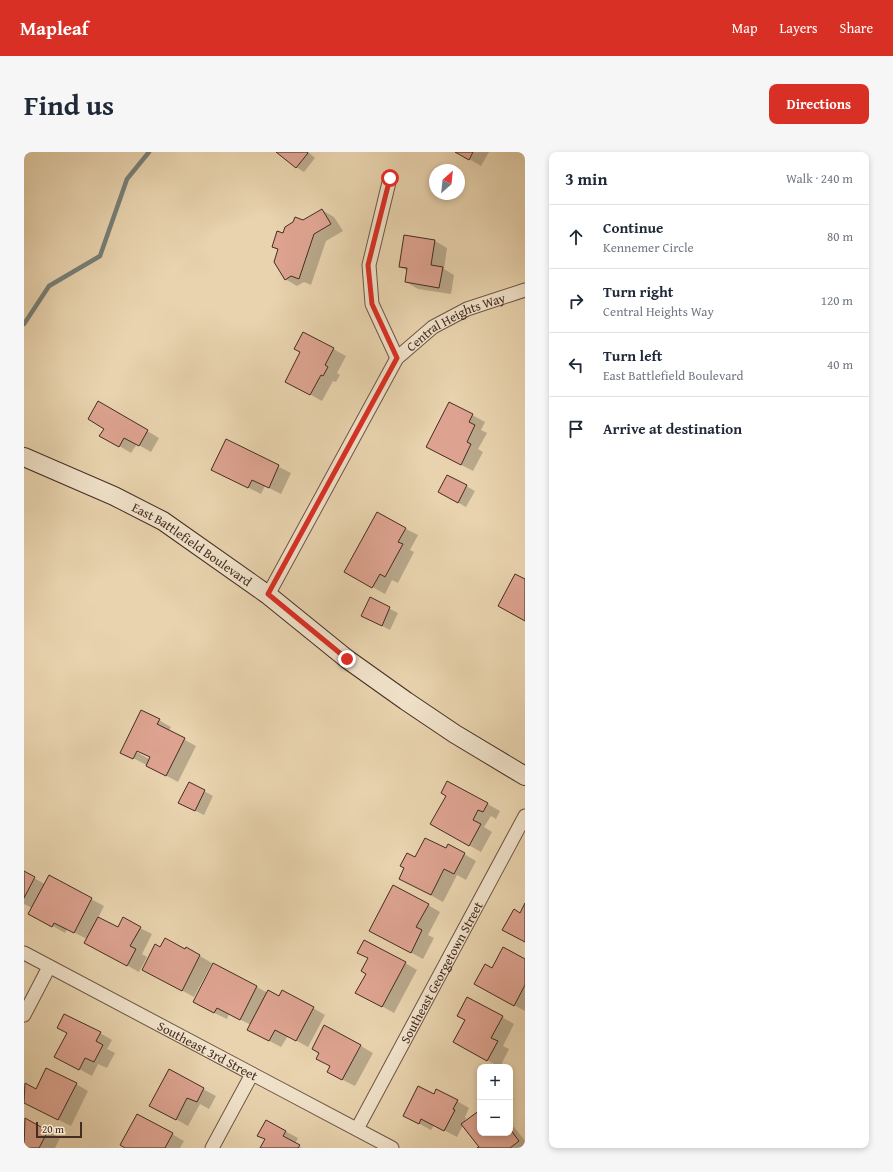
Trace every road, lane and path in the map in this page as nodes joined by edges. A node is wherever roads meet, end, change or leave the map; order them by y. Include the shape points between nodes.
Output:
1 (390, 178) dead end
2 (525, 290) edge
3 (397, 358) junction
4 (24, 457) edge
5 (268, 594) junction
6 (525, 776) edge
7 (525, 816) edge
8 (24, 953) edge
9 (50, 966) junction
10 (24, 1015) edge
11 (252, 1074) junction
12 (357, 1129) junction
13 (212, 1148) edge
14 (392, 1148) edge

1 - 3 street via 368,265 372,304
2 - 3 street, Central Heights Way via 467,309 433,326
3 - 5 street, Central Heights Way
4 - 5 street, East Battlefield Boulevard via 114,496 163,521
5 - 6 street, East Battlefield Boulevard via 347,659 406,701
7 - 12 street, Southeast Georgetown Street
8 - 9 street, Southeast 3rd Street
9 - 10 street
9 - 11 street, Southeast 3rd Street
11 - 12 street, Southeast 3rd Street
11 - 13 street
12 - 14 street, Southeast 3rd Street

